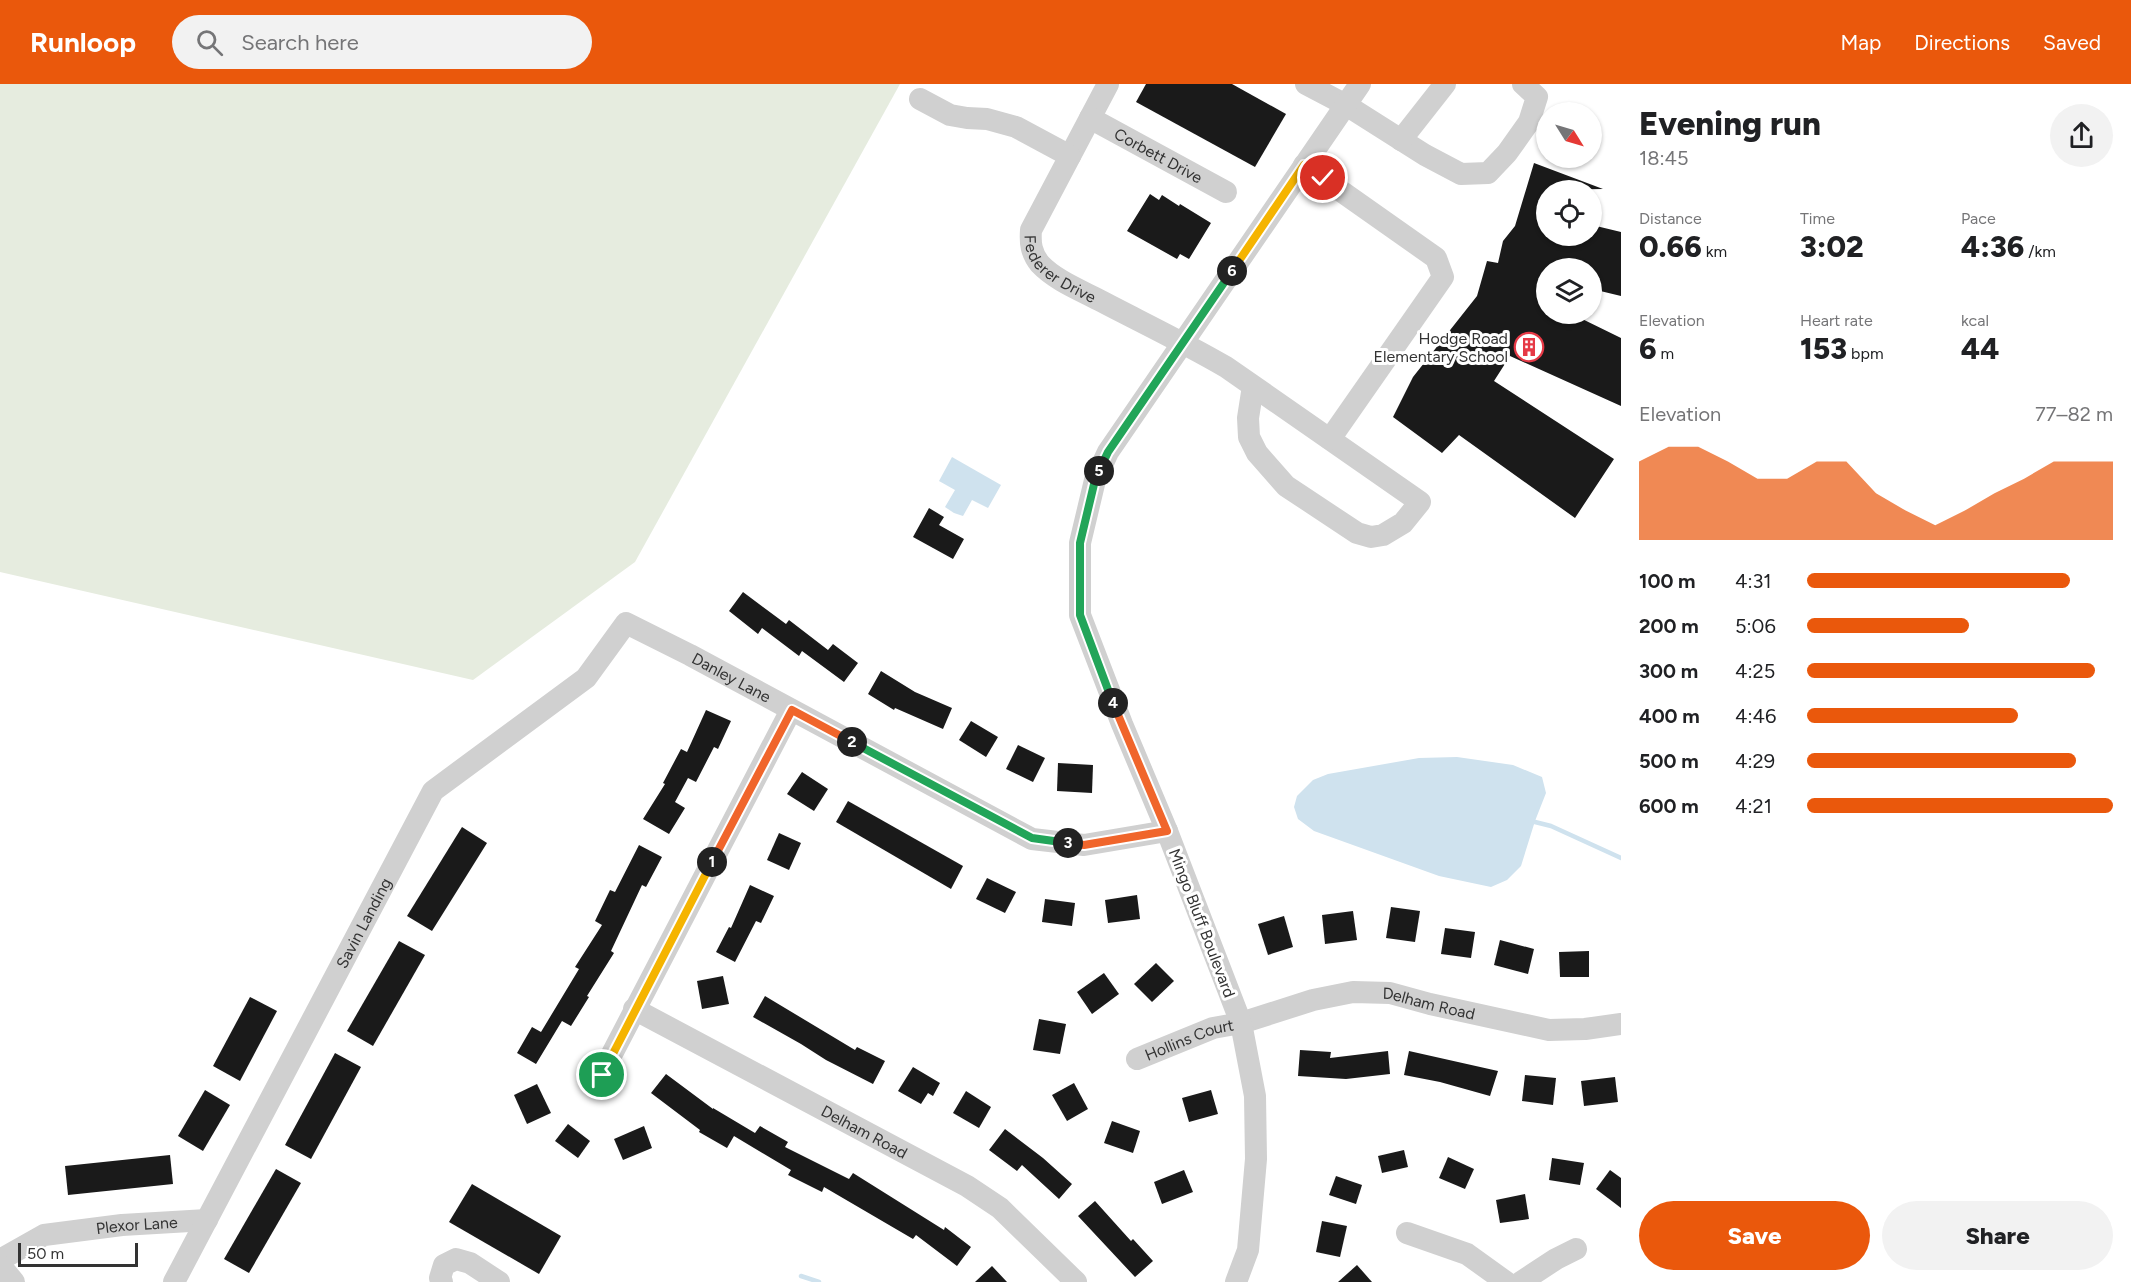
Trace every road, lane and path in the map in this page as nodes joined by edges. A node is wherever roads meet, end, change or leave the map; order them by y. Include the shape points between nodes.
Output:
1 (1108, 84) edge
2 (1306, 84) edge
3 (1360, 84) edge
4 (1445, 84) edge
5 (1523, 84) edge
6 (920, 99) dead end
7 (1346, 105) junction
8 (1090, 118) junction
9 (1401, 140) junction
10 (1070, 156) junction
11 (1304, 165) junction
12 (1226, 192) dead end
13 (1182, 344) junction
14 (1253, 386) junction
15 (1330, 439) junction
16 (626, 623) joint
17 (792, 710) junction
18 (1167, 831) junction
19 (634, 1009) junction
20 (1241, 1023) junction
21 (1621, 1024) edge
22 (1137, 1059) dead end
23 (602, 1075) dead end
24 (207, 1220) junction
25 (1407, 1233) dead end
26 (1576, 1250) dead end
27 (0, 1262) edge
28 (14, 1282) edge
29 (174, 1282) edge
30 (442, 1282) edge
31 (499, 1282) edge
32 (1076, 1282) edge
33 (1236, 1282) edge
34 (1506, 1282) edge
35 (1521, 1282) edge

1 - 8 street, Federer Drive
2 - 7 street
3 - 7 street, Mingo Bluff Boulevard
4 - 9 street
5 - 9 street via 1537,97 1529,122 1488,173 1461,174
6 - 10 street via 950,115 987,118 1016,127
7 - 9 street
7 - 11 street, Mingo Bluff Boulevard
8 - 10 street, Federer Drive
8 - 12 street, Corbett Drive
10 - 13 street, Federer Drive via 1031,230 1033,254 1065,282
11 - 13 street, Mingo Bluff Boulevard
11 - 15 street via 1436,258 1443,277
13 - 14 street, Federer Drive
13 - 18 street, Mingo Bluff Boulevard via 1108,452 1095,480 1080,543 1080,615
14 - 15 street, Federer Drive
14 - 15 street, Federer Drive via 1249,437 1257,453 1286,486 1357,533 1383,536 1403,523 1420,502
16 - 17 street, Danley Lane
16 - 24 street, Savin Landing via 586,678 433,791
17 - 18 street, Danley Lane via 1032,838 1084,845
17 - 19 street
18 - 20 street, Mingo Bluff Boulevard
19 - 23 street
19 - 32 street, Delham Road via 968,1186 1000,1208
20 - 21 street, Delham Road via 1313,1000 1370,991 1549,1030
20 - 22 street, Hollins Court via 1213,1028
20 - 33 street, Mingo Bluff Boulevard via 1255,1096 1256,1160 1248,1250
24 - 27 street, Plexor Lane via 44,1235
24 - 29 street, Savin Landing
25 - 34 street via 1467,1254
26 - 35 street
27 - 28 street
30 - 31 street via 444,1265 456,1259 470,1263

